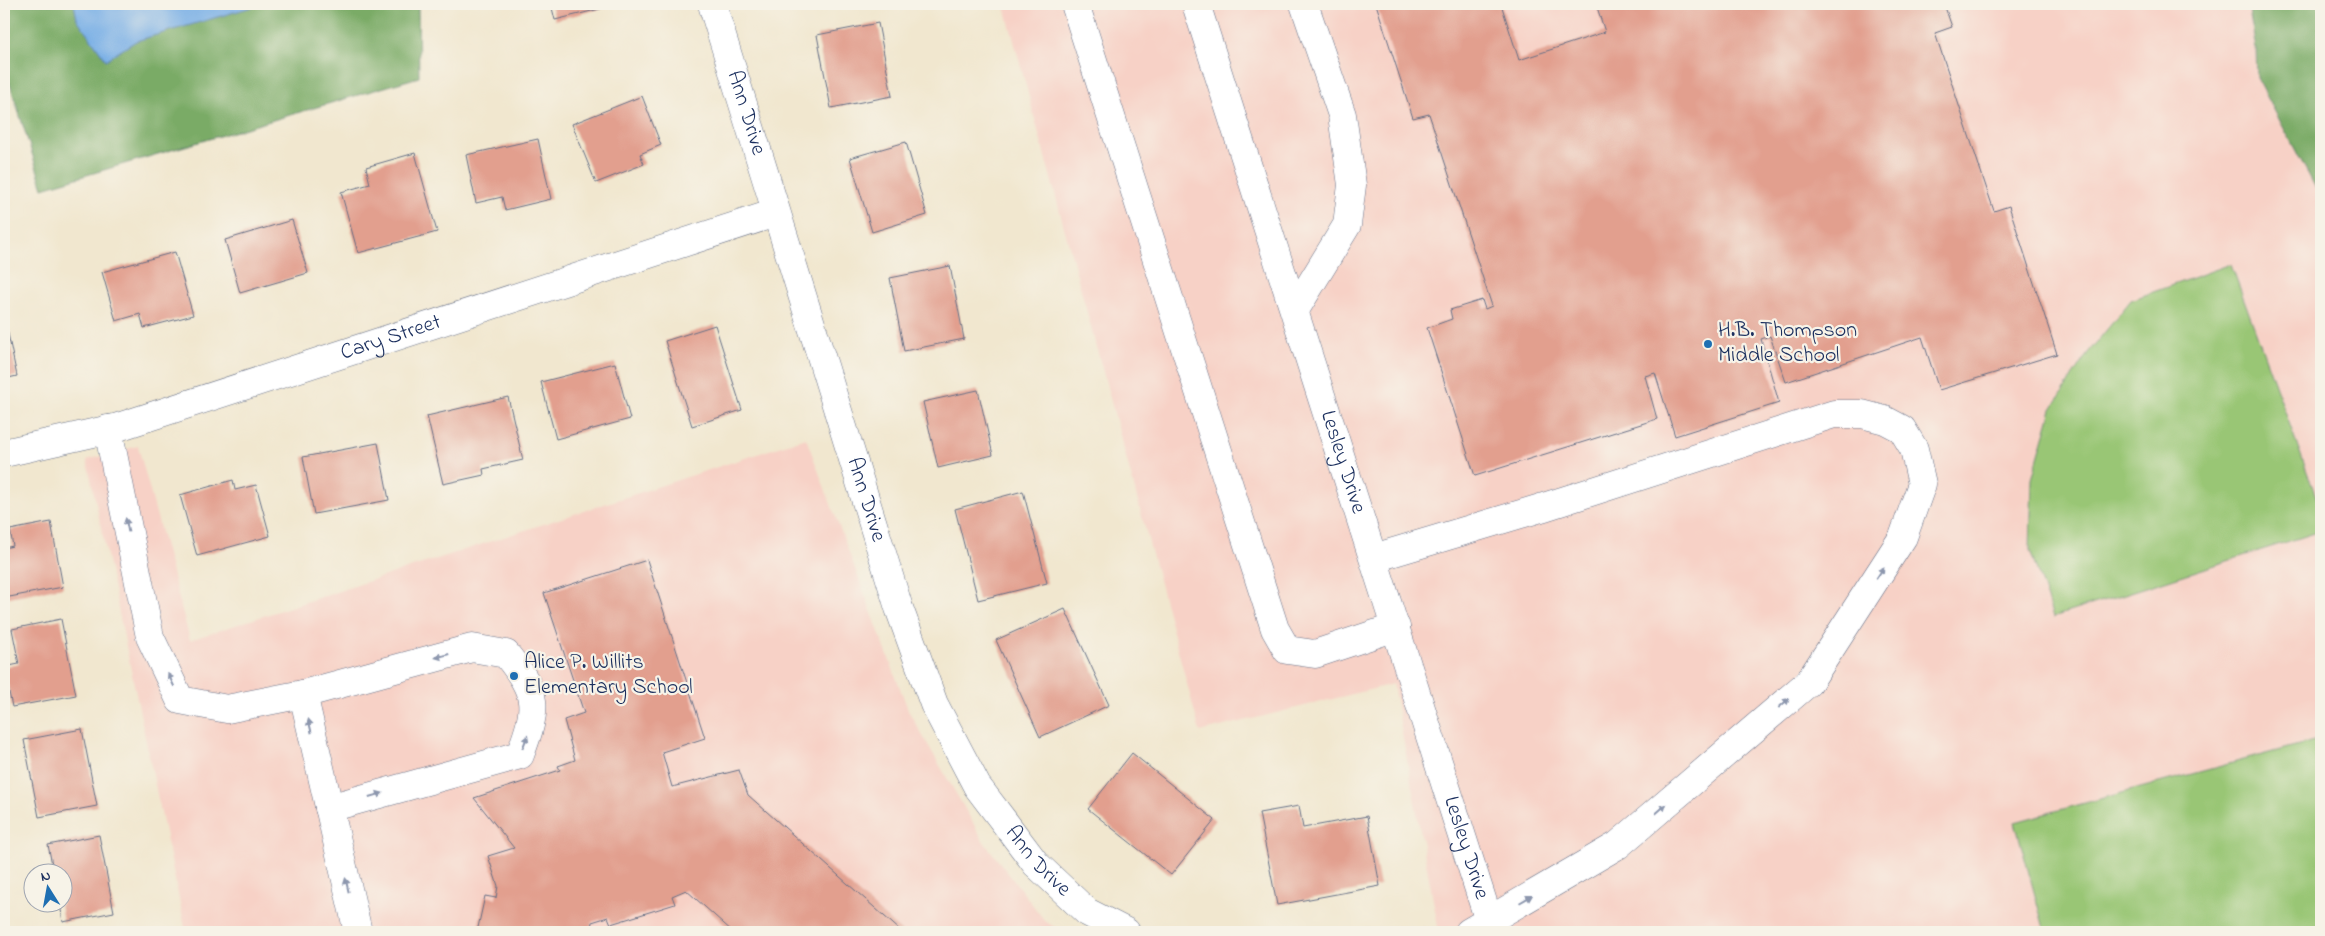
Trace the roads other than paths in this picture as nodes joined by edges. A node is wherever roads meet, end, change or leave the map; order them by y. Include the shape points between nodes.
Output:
1 (712, 4) edge
2 (1075, 4) edge
3 (1196, 4) edge
4 (1304, 4) edge
5 (775, 212) junction
6 (1295, 310) junction
7 (108, 429) junction
8 (4, 453) edge
9 (1374, 558) junction
10 (1396, 627) junction
11 (303, 694) junction
12 (330, 808) junction
13 (1479, 926) edge
14 (358, 932) edge
15 (1126, 932) edge

1 - 5 street, Ann Drive
2 - 10 street via 1275,629 1287,650 1314,654
3 - 6 street, Lesley Drive
4 - 6 street via 1342,115 1352,184 1347,225
5 - 7 street, Cary Street
5 - 15 street, Ann Drive via 899,608 934,704 977,786 1036,864 1087,912
6 - 9 street, Lesley Drive
7 - 8 street, Cary Street
11 -> 7 street via 227,709 180,700 150,637
9 - 10 street, Lesley Drive
13 -> 9 street via 1618,845 1809,682 1903,537 1922,484 1914,449 1902,429 1886,420 1862,414 1834,414
10 - 13 street, Lesley Drive
12 -> 11 street
12 -> 11 street via 520,754 530,729 534,702 522,674 506,654 472,648
14 -> 12 street

